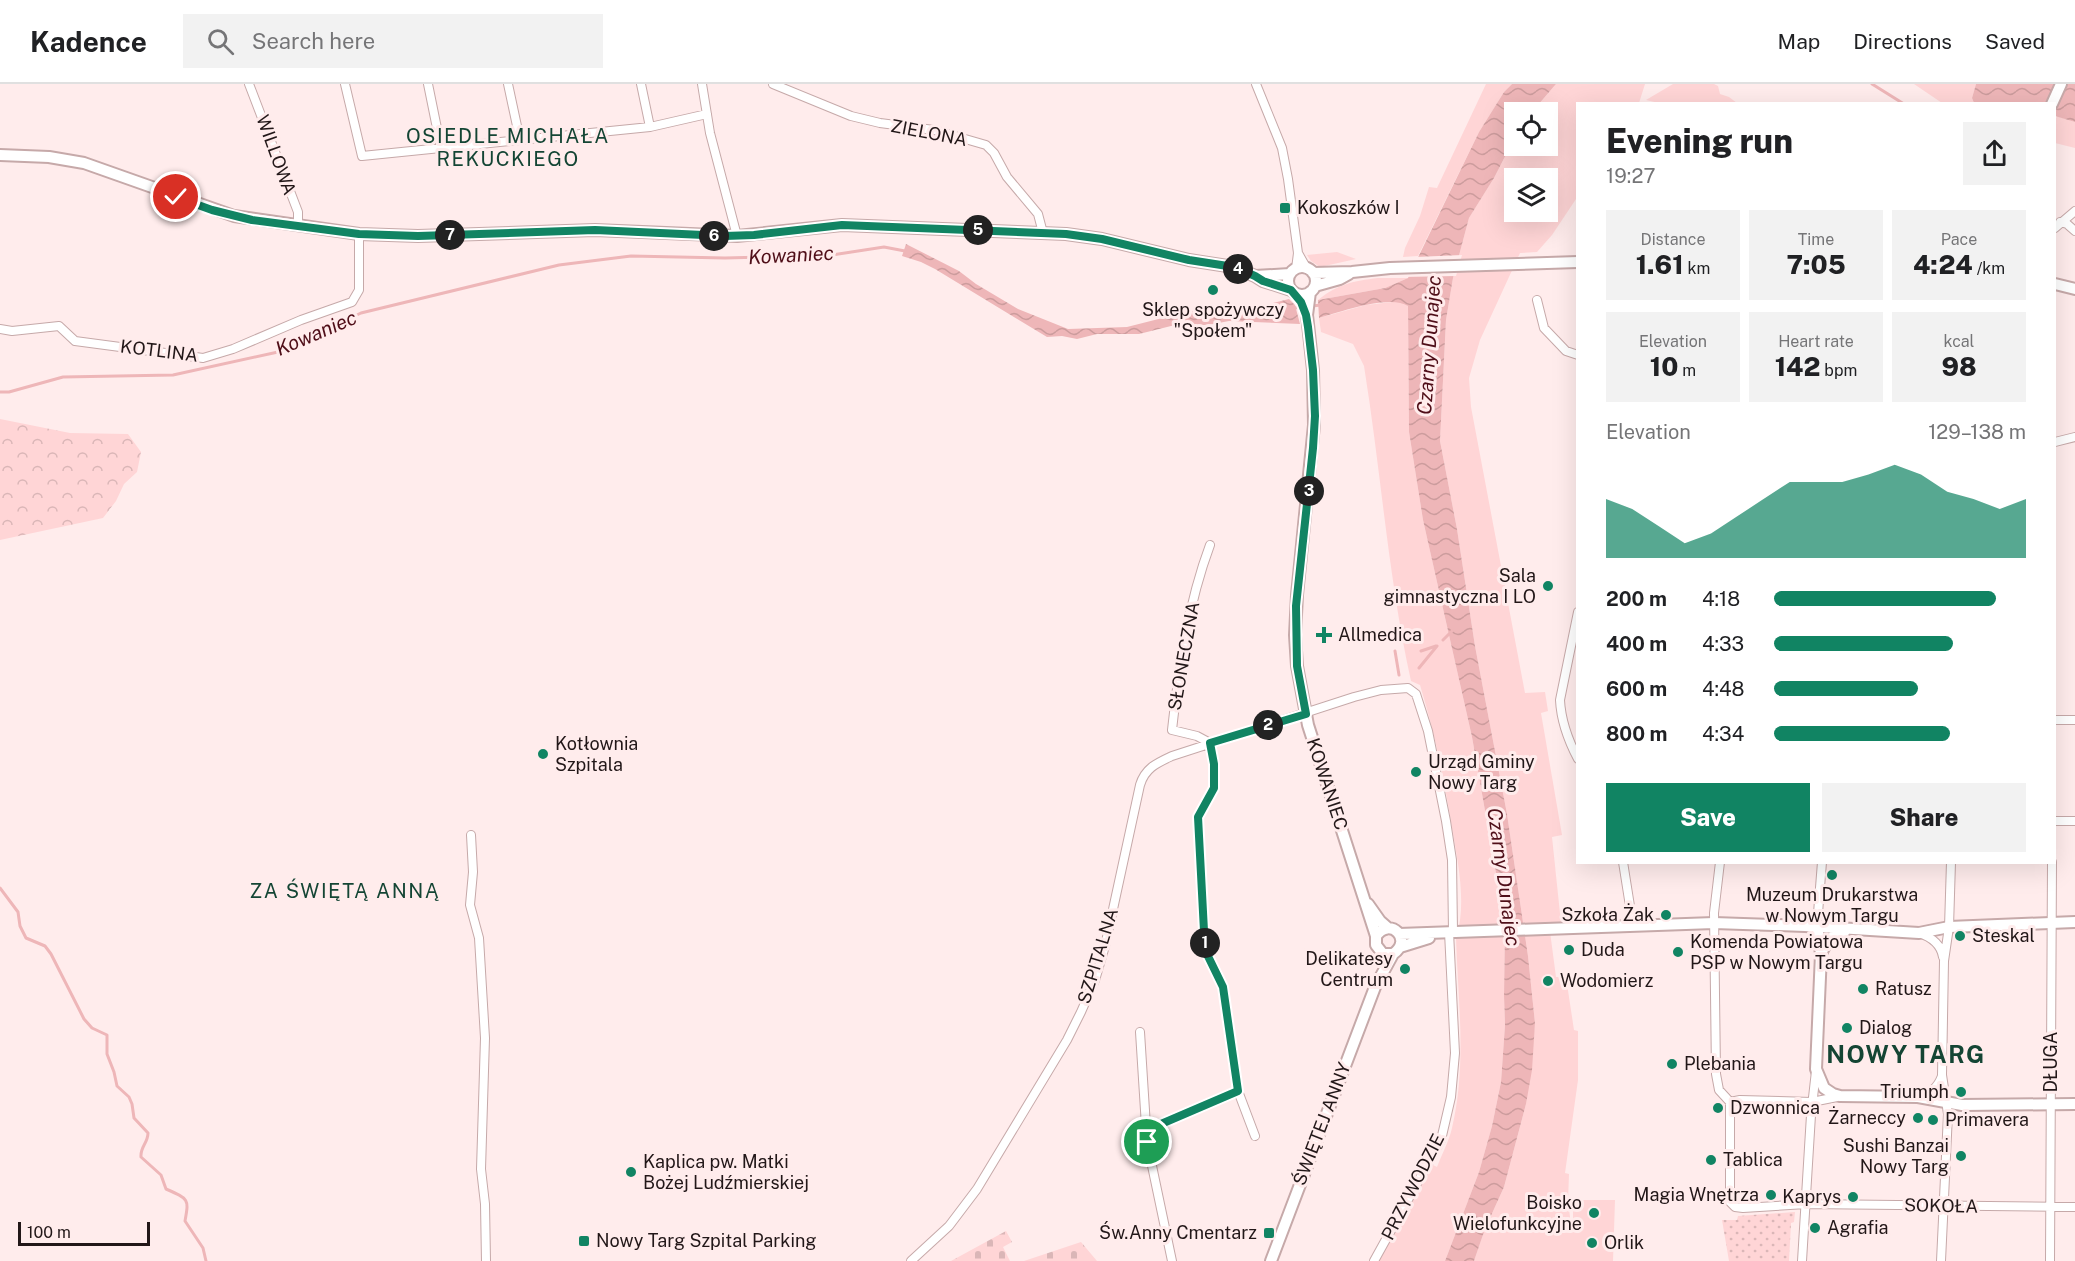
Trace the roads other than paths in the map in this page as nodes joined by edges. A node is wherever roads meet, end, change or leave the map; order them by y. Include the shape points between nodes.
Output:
1 (249, 84) edge
2 (345, 84) edge
3 (428, 84) edge
4 (508, 84) edge
5 (641, 84) edge
6 (702, 84) edge
7 (773, 84) edge
8 (1256, 84) edge
9 (2061, 84) edge
10 (2053, 102) edge
11 (707, 114) junction
12 (650, 127) junction
13 (520, 140) junction
14 (441, 148) junction
15 (0, 155) edge
16 (2075, 211) edge
17 (2058, 225) edge
18 (298, 227) junction
19 (2075, 231) edge
20 (1043, 233) junction
21 (359, 234) junction
22 (736, 236) junction
23 (1298, 253) junction
24 (1576, 262) edge
25 (1310, 271) junction
26 (1293, 272) junction
27 (1352, 272) junction
28 (1255, 276) junction
29 (2056, 284) edge
30 (1312, 289) junction
31 (2075, 289) edge
32 (1293, 291) junction
33 (1537, 300) dead end
34 (1306, 315) junction
35 (0, 329) edge
36 (1576, 354) edge
37 (2075, 437) edge
38 (2056, 442) edge
39 (1210, 544) dead end
40 (1576, 622) edge
41 (1306, 714) junction
42 (2056, 720) edge
43 (2075, 720) edge
44 (1210, 743) junction
45 (1576, 755) edge
46 (2056, 821) edge
47 (2075, 821) edge
48 (471, 835) dead end
49 (1623, 864) edge
50 (1720, 864) edge
51 (1822, 864) edge
52 (1951, 864) edge
53 (2052, 864) edge
54 (1361, 894) junction
55 (2075, 922) edge
56 (1714, 923) junction
57 (2052, 923) junction
58 (1633, 925) junction
59 (1817, 926) junction
60 (1949, 927) junction
61 (1388, 928) junction
62 (1850, 929) junction
63 (1450, 932) junction
64 (1919, 933) junction
65 (1399, 934) junction
66 (1376, 936) junction
67 (1397, 950) junction
68 (1379, 951) junction
69 (1821, 954) junction
70 (1944, 961) junction
71 (1375, 987) junction
72 (1140, 1032) dead end
73 (1816, 1069) junction
74 (1942, 1075) junction
75 (1238, 1091) junction
76 (1840, 1096) junction
77 (1918, 1097) junction
78 (1730, 1102) junction
79 (1812, 1102) junction
80 (1947, 1102) junction
81 (2075, 1104) edge
82 (2050, 1105) junction
83 (1147, 1130) junction
84 (1255, 1136) dead end
85 (1806, 1204) junction
86 (1944, 1206) junction
87 (2049, 1207) junction
88 (2075, 1207) edge
89 (486, 1261) edge
90 (911, 1261) edge
91 (1172, 1261) edge
92 (1270, 1261) edge
93 (1374, 1261) edge
94 (1802, 1261) edge
95 (1941, 1261) edge
96 (2050, 1261) edge

1 - 18 street, WILLOWA via 298,212
2 - 14 street via 362,156
3 - 14 street
4 - 13 street
5 - 12 street
6 - 11 street
7 - 20 street, ZIELONA via 850,116 934,130 986,145 1038,214
8 - 23 street via 1282,148
9 - 10 street
11 - 12 street
11 - 22 street
12 - 13 street
13 - 14 street
15 - 18 street via 84,163 212,210
16 - 17 street
17 - 19 street via 2067,224
18 - 21 street
20 - 22 street via 842,225
20 - 28 street via 1102,239 1234,267
21 - 22 street via 595,230
21 - 35 street, KOTLINA via 359,290 352,302 203,358 75,341 58,326
23 - 25 street
23 - 26 street
24 - 27 street
25 - 26 street via 1301,267
25 - 27 street
25 - 30 street via 1316,279
26 - 28 street
26 - 32 street via 1288,283
27 - 30 street
28 - 32 street
29 - 31 street
30 - 32 street via 1303,295
30 - 34 street, KOWANIEC
32 - 34 street, KOWANIEC
33 - 36 street via 1544,328 1566,351
34 - 41 street, KOWANIEC via 1314,425 1295,627
37 - 38 street
39 - 44 street, SŁONECZNA via 1197,580 1178,673 1172,730
40 - 45 street via 1560,700 1569,742
41 - 44 street, SZPITALNA
41 - 54 street, KOWANIEC
41 - 63 street, PRZYWODZIE via 1381,690 1408,688 1416,694 1432,749 1451,854
42 - 43 street
44 - 75 street via 1214,788 1198,817 1205,950 1223,987
44 - 90 street, SZPITALNA via 1159,762 1142,778 1105,946 1081,1012 977,1189 949,1226
46 - 47 street
48 - 89 street via 470,904 479,938 485,1038 481,1169
49 - 58 street
50 - 56 street
51 - 59 street
52 - 60 street
53 - 57 street, DŁUGA
54 - 61 street, KOWANIEC
54 - 66 street, KOWANIEC
55 - 57 street
56 - 58 street
56 - 59 street
56 - 78 street via 1716,1074 1719,1090
57 - 60 street
57 - 82 street, DŁUGA
58 - 63 street
59 - 62 street
59 - 69 street
60 - 64 street
60 - 70 street
61 - 65 street
61 - 66 street
62 - 64 street
62 - 69 street via 1832,935
63 - 65 street
63 - 67 street
63 - 93 street, PRZYWODZIE via 1455,1053 1451,1098 1441,1140
64 - 70 street via 1934,940
65 - 67 street via 1402,940
66 - 68 street
67 - 68 street via 1386,954
67 - 71 street, ŚWIĘTEJ ANNY
68 - 71 street, ŚWIĘTEJ ANNY
69 - 73 street
70 - 74 street
71 - 92 street, ŚWIĘTEJ ANNY
72 - 83 street
73 - 76 street via 1824,1088
73 - 79 street
74 - 77 street via 1933,1091
74 - 80 street
75 - 83 street
75 - 84 street
76 - 77 street
76 - 79 street
77 - 80 street
78 - 79 street
78 - 85 street, SOKOŁA via 1730,1202 1743,1208
79 - 85 street
80 - 82 street
80 - 86 street
81 - 82 street
82 - 87 street, DŁUGA
83 - 91 street
85 - 86 street, SOKOŁA
85 - 94 street
86 - 87 street, SOKOŁA
86 - 95 street
87 - 88 street, SOKOŁA
87 - 96 street, DŁUGA

